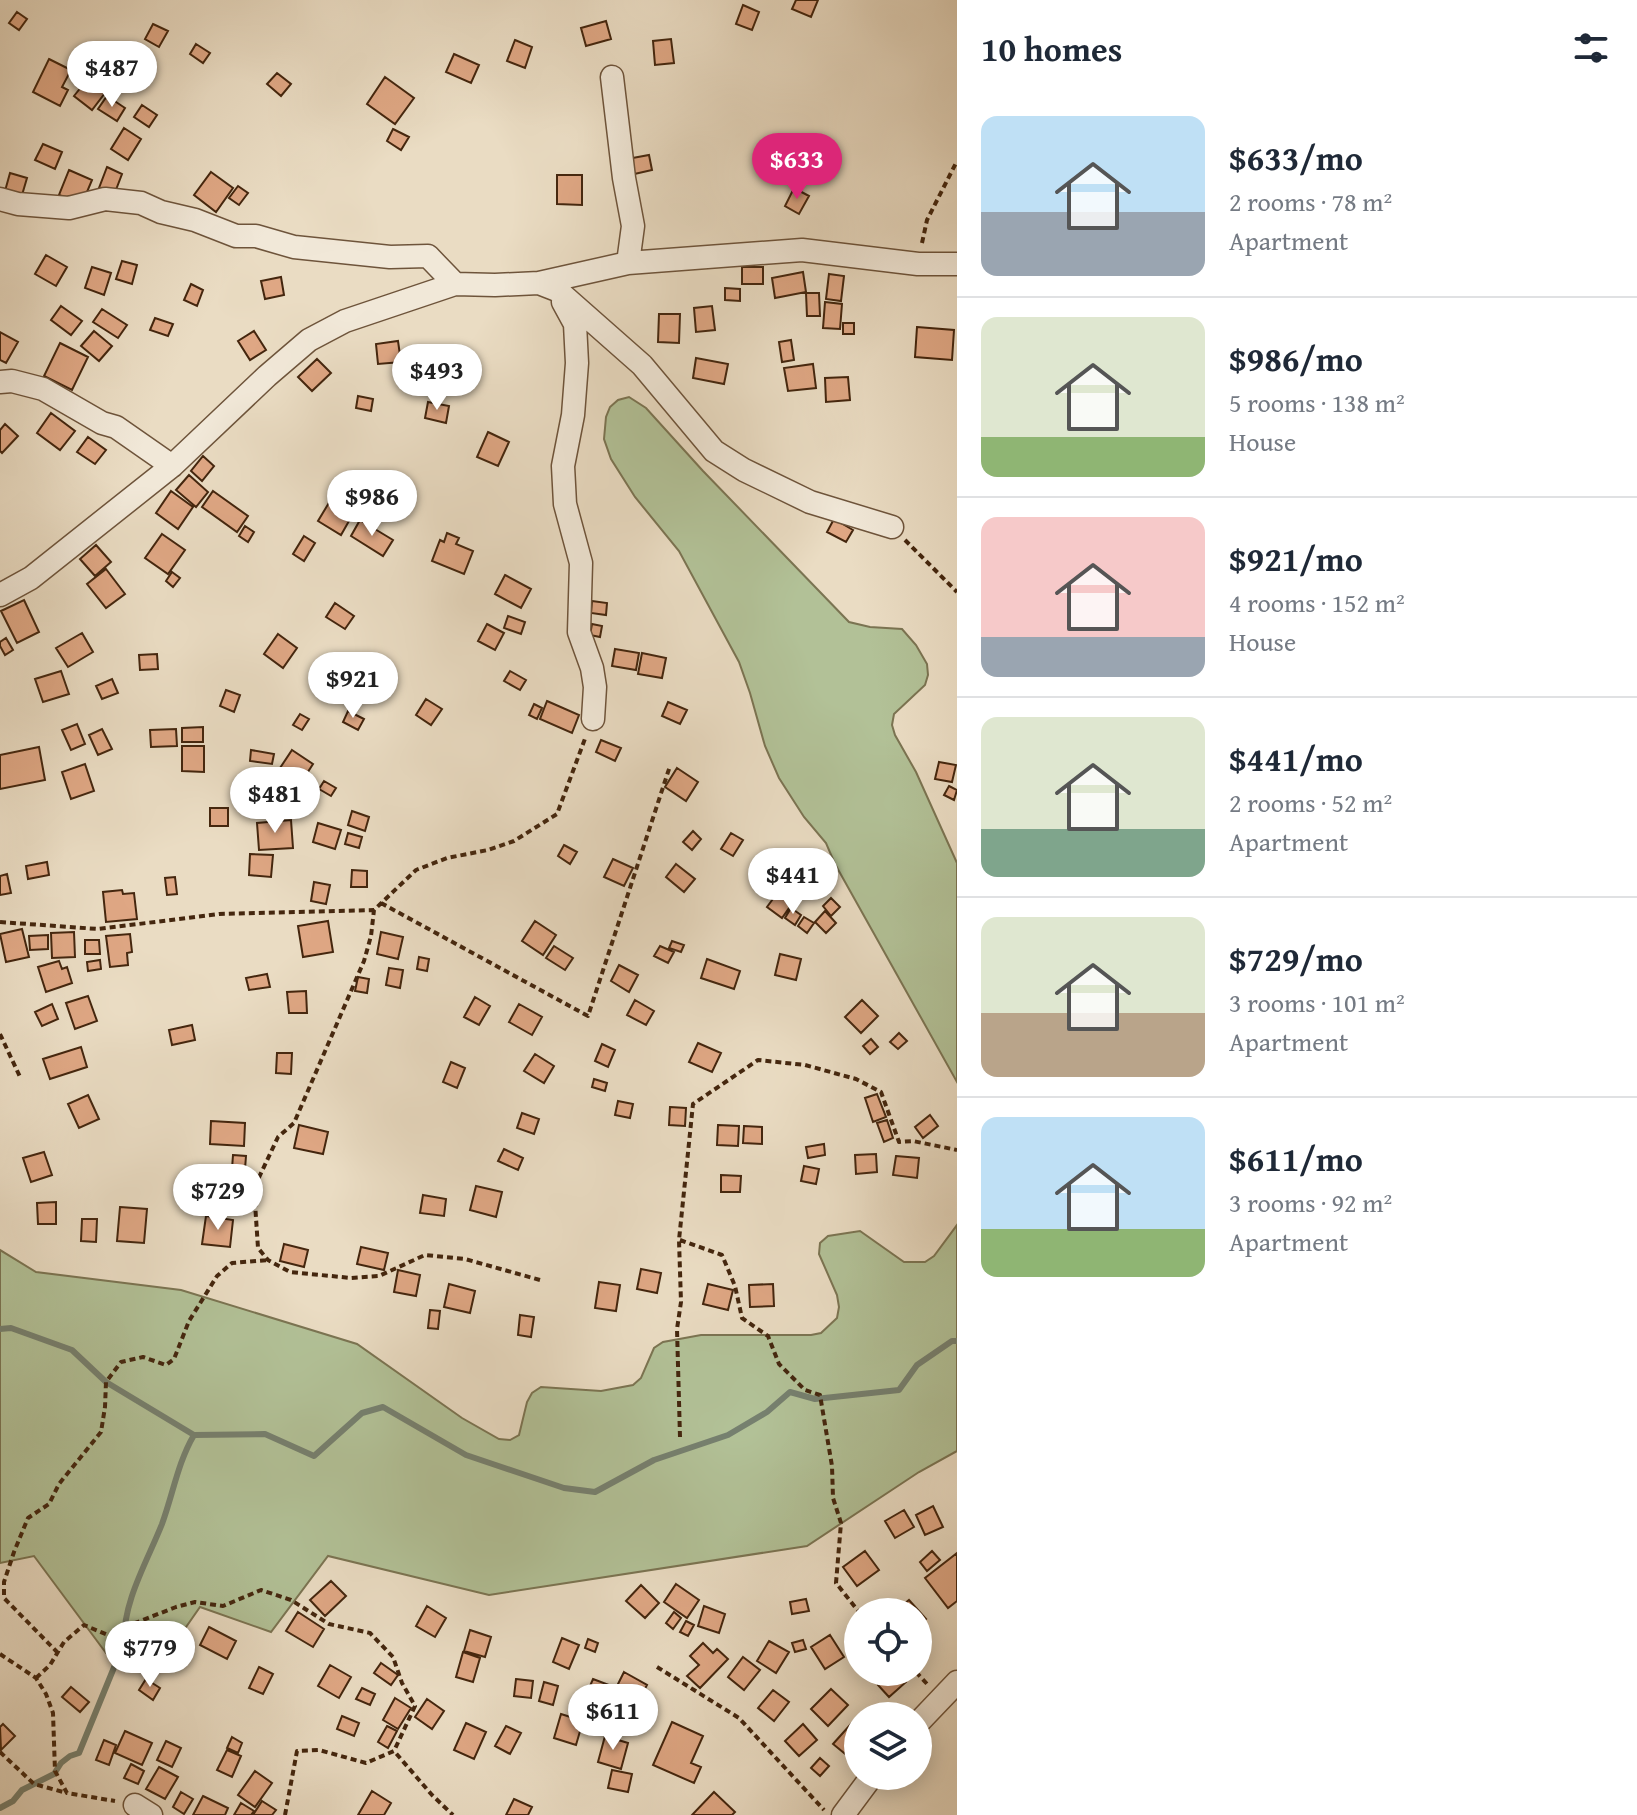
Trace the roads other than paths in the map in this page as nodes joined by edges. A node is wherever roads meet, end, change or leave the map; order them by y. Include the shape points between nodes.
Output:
1 (612, 77) dead end
2 (0, 199) edge
3 (628, 263) junction
4 (957, 264) edge
5 (455, 284) junction
6 (548, 287) junction
7 (0, 382) edge
8 (172, 466) junction
9 (892, 527) road end
10 (0, 595) edge
11 (593, 719) road end
12 (957, 1682) edge
13 (932, 1708) edge
14 (862, 1790) edge
15 (843, 1815) edge

1 - 3 street via 633,226
2 - 5 street via 69,208 105,199 141,203 236,236 294,247 428,256
3 - 4 street via 802,250
3 - 6 street
5 - 6 street
5 - 8 street via 345,321 309,340
6 - 9 street via 642,365 714,451 810,502
6 - 11 street via 575,324 573,415 563,466 565,504 581,563 579,632 592,668
7 - 8 street via 43,389 116,427
8 - 10 street via 31,578
12 - 13 street
14 - 15 street

